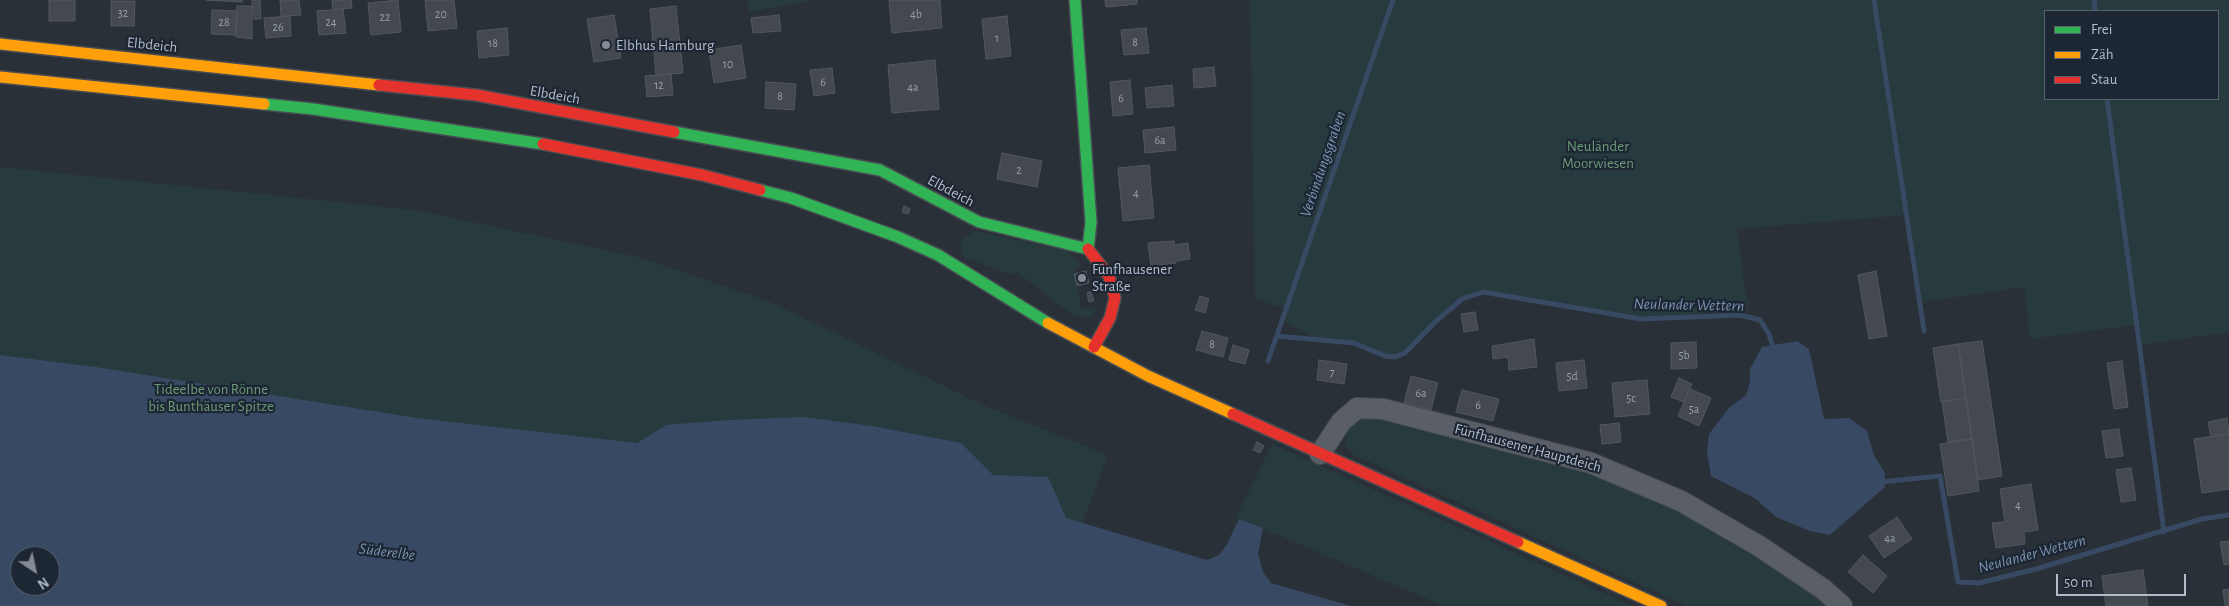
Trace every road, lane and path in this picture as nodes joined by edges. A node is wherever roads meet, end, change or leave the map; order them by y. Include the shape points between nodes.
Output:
1 (1075, 0) edge
2 (0, 44) edge
3 (0, 77) edge
4 (1088, 248) junction
5 (957, 265) junction
6 (997, 277) dead end
7 (1037, 302) dead end
8 (1070, 332) junction
9 (1094, 347) junction
10 (1320, 454) junction
11 (1661, 606) edge
12 (1842, 606) edge

1 - 4 street via 1091,222
2 - 4 street, Elbdeich via 476,95 870,168 880,170 979,222
3 - 5 street via 313,109 518,139 791,198 898,236
4 - 9 street via 1109,276 1115,298 1110,318
5 - 6 street
5 - 8 street via 1048,323
7 - 8 street
8 - 9 street
9 - 10 street via 1129,367
10 - 11 street
10 - 12 street, Fünfhausener Hauptdeich via 1341,422 1357,408 1382,409 1591,463 1681,501 1759,546 1823,589

